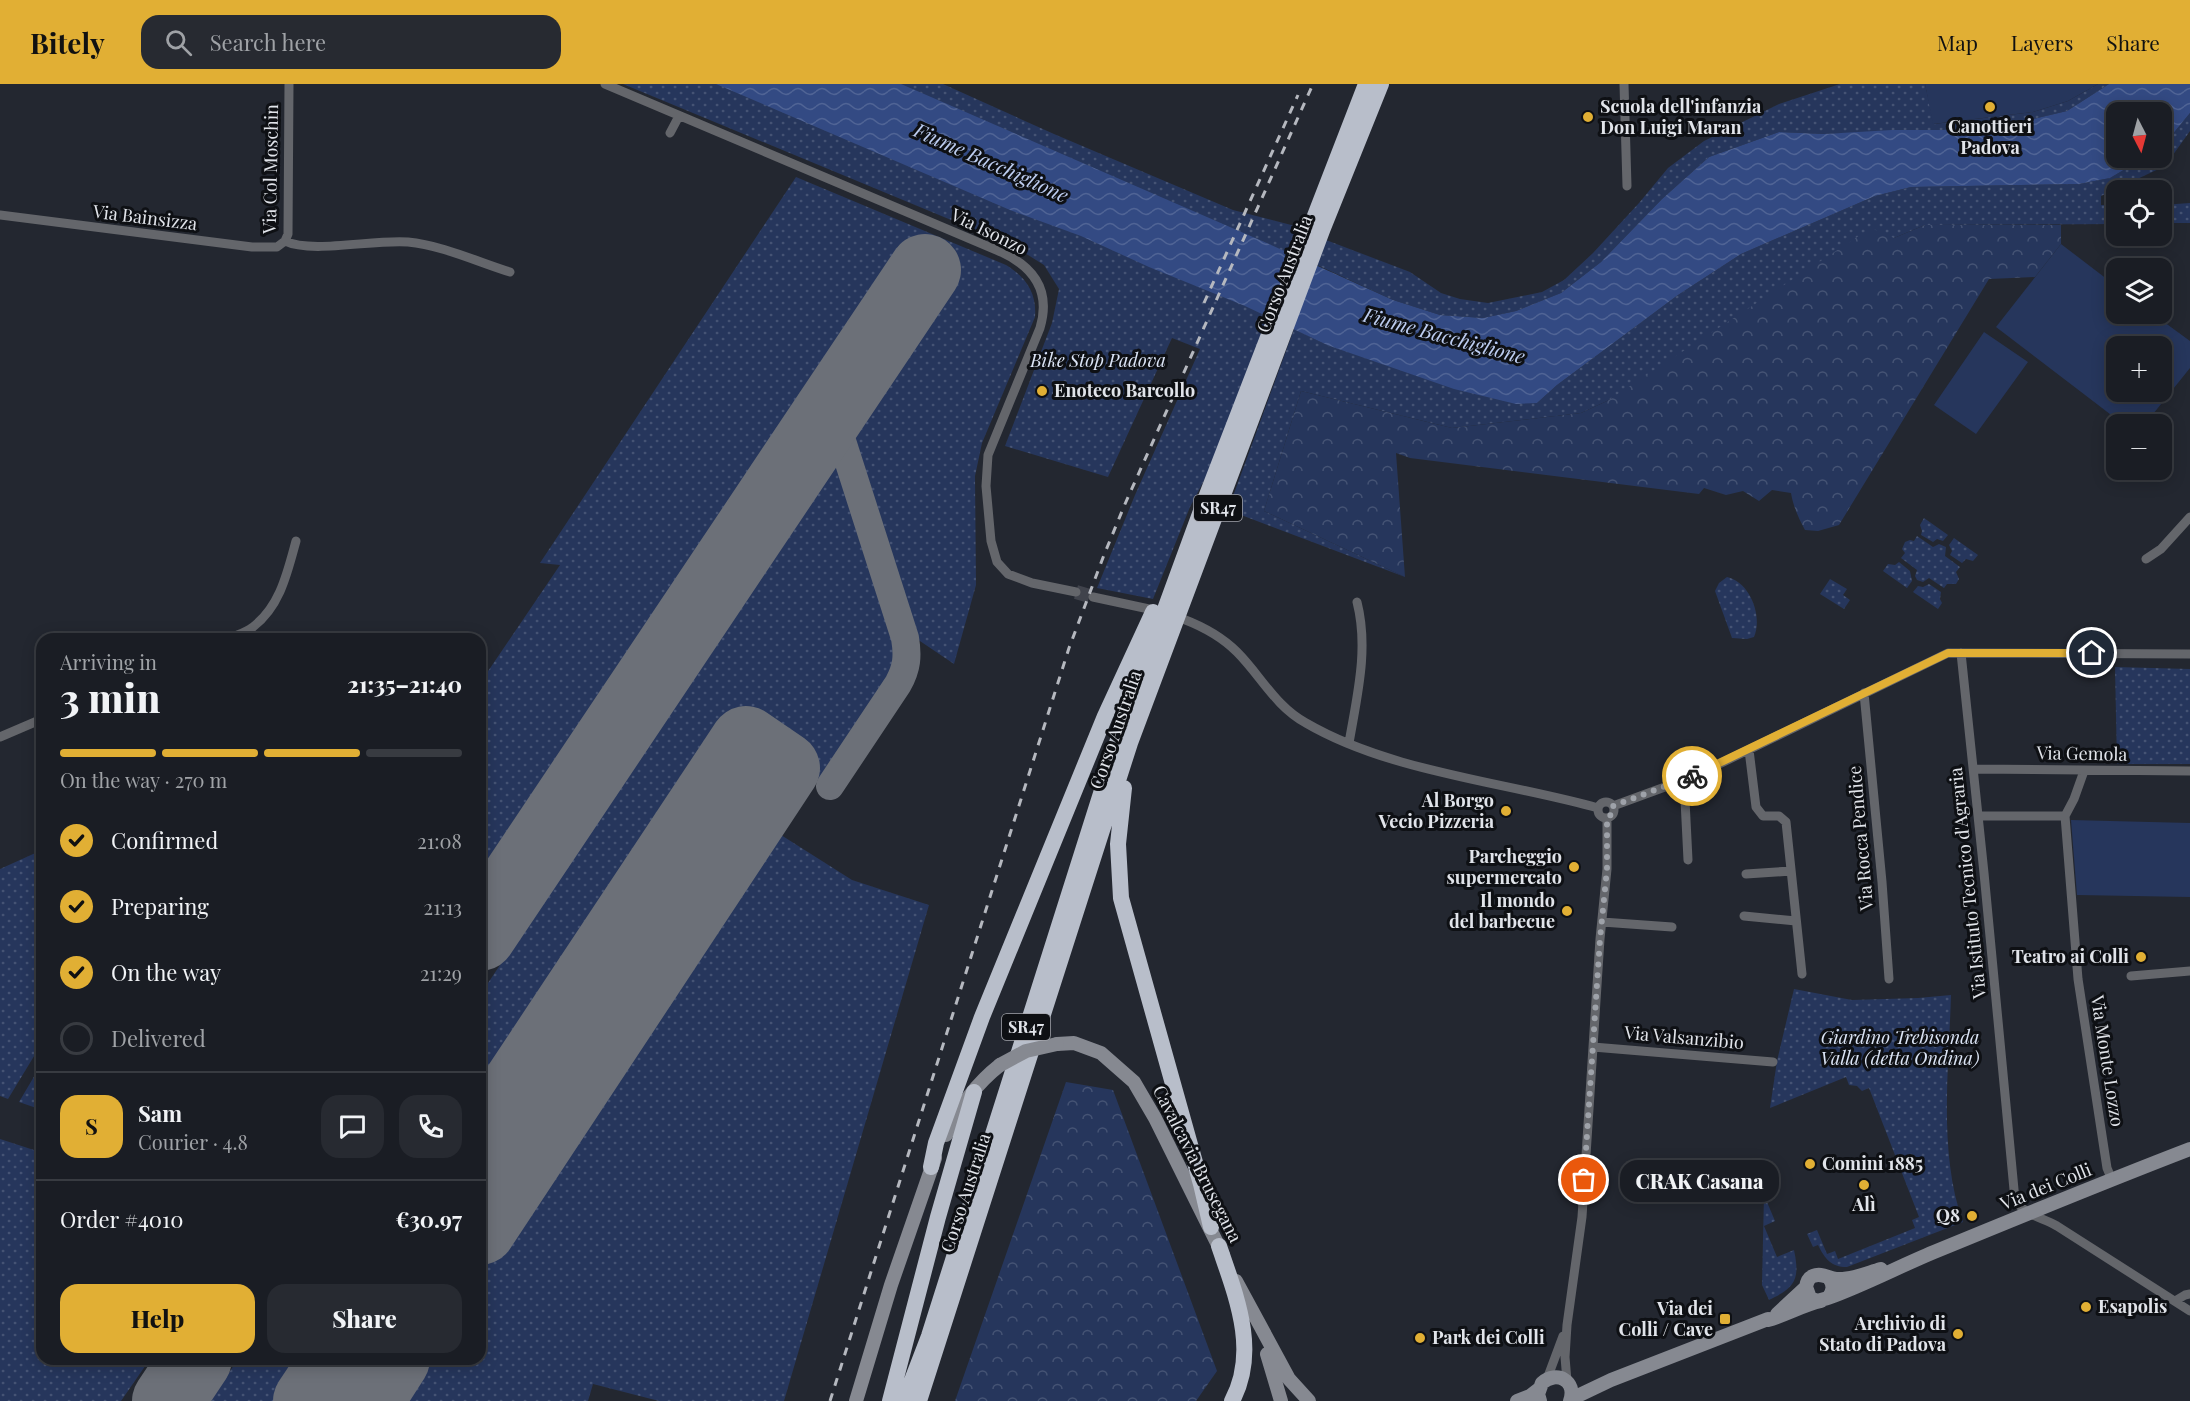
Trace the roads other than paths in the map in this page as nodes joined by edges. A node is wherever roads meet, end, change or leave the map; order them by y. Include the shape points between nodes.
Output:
1 (289, 84) edge
2 (605, 84) edge
3 (1366, 84) edge
4 (1381, 84) edge
5 (1624, 84) edge
6 (679, 116) junction
7 (670, 133) dead end
8 (1627, 186) dead end
9 (0, 215) edge
10 (1317, 225) junction
11 (285, 241) junction
12 (510, 272) dead end
13 (1269, 351) junction
14 (1204, 500) junction
15 (2190, 517) edge
16 (296, 542) dead end
17 (2146, 559) dead end
18 (1076, 592) tunnel mouth
19 (1093, 597) tunnel mouth
20 (1357, 602) dead end
21 (1149, 609) dead end
22 (1183, 619) dead end
23 (242, 633) edge
24 (1961, 652) junction
25 (2190, 654) edge
26 (1863, 693) junction
27 (36, 722) edge
28 (0, 737) edge
29 (1130, 743) junction
30 (1349, 743) junction
31 (1749, 750) junction
32 (1974, 769) junction
33 (2084, 771) junction
34 (2190, 771) edge
35 (1684, 780) junction
36 (1613, 806) junction
37 (1598, 808) junction
38 (1978, 816) junction
39 (2065, 816) junction
40 (1607, 818) junction
41 (1688, 860) dead end
42 (1791, 872) junction
43 (1746, 874) dead end
44 (1744, 916) dead end
45 (1796, 921) junction
46 (1602, 922) junction
47 (1671, 927) dead end
48 (2190, 971) edge
49 (1802, 974) dead end
50 (2131, 976) dead end
51 (1889, 980) dead end
52 (1593, 1047) junction
53 (1773, 1062) dead end
54 (974, 1092) junction
55 (2190, 1149) edge
56 (931, 1167) junction
57 (2112, 1179) junction
58 (2027, 1214) junction
59 (1210, 1227) junction
60 (1219, 1246) junction
61 (1917, 1259) junction
62 (1828, 1277) junction
63 (1806, 1287) junction
64 (2190, 1294) edge
65 (1825, 1299) junction
66 (2175, 1301) junction
67 (2190, 1311) edge
68 (1252, 1312) junction
69 (1768, 1320) junction
70 (1567, 1325) junction
71 (1611, 1380) junction
72 (1568, 1382) junction
73 (1542, 1389) edge
74 (1571, 1400) edge
75 (856, 1401) edge
76 (890, 1401) edge
77 (904, 1401) edge
78 (920, 1401) edge
79 (1232, 1401) edge
80 (1281, 1401) edge
81 (1309, 1401) edge
82 (1517, 1401) edge

1 - 11 street, Via Col Moschin
2 - 6 street, Via Isonzo
3 - 10 highway, Corso Australia / SR47
4 - 10 highway, Corso Australia / SR47
5 - 8 street
6 - 7 street
6 - 18 street, Via Isonzo via 1008,256 1034,277 1042,293 1042,320 988,455 986,486 991,541 997,562 1008,574
9 - 11 street, Via Bainsizza via 222,244 277,247
10 - 13 highway, Corso Australia / SR47
11 - 12 street, Via Col Moschin via 294,246 412,243
13 - 14 highway, Corso Australia / SR47
13 - 29 highway, Corso Australia / SR47
14 - 56 highway via 1183,535 1151,617 1105,716 964,1063
14 - 77 highway, Corso Australia / SR47 via 1123,724 929,1336
15 - 17 street via 2161,549
16 - 23 street via 285,582 271,610
19 - 21 street
20 - 30 street via 1363,623 1363,651
22 - 30 street via 1209,629 1237,652 1286,710
24 - 25 street
24 - 26 street via 1948,653
24 - 32 street, Via Istituto Tecnico d'Agraria
26 - 31 street
26 - 51 street, Via Rocca Pendice
27 - 28 street
29 - 59 highway via 1118,844 1121,898
29 - 78 highway, Corso Australia / SR47
30 - 37 street via 1460,777
31 - 35 street
31 - 42 street via 1756,807 1763,816 1779,816 1786,822
32 - 33 street, Via Gemola
32 - 38 street, Via Istituto Tecnico d'Agraria
33 - 34 street, Via Gemola
33 - 39 street, Via Monte Lozzo
35 - 36 street
35 - 41 street
36 - 37 street via 1603,802
36 - 40 street via 1613,813
37 - 40 street via 1601,816
38 - 39 street
38 - 58 street, Via Istituto Tecnico d'Agraria via 2013,1191
39 - 57 street, Via Monte Lozzo via 2078,979 2107,1168
40 - 46 street
42 - 43 street
42 - 45 street
44 - 45 street
45 - 49 street
46 - 47 street
46 - 52 street
48 - 50 street
52 - 53 street, Via Valsanzibio
52 - 70 street via 1582,1217
54 - 56 main road, Cavalcavia Brusegana via 952,1122
54 - 59 main road, Cavalcavia Brusegana, bridge via 987,1075 1026,1051 1074,1043 1101,1053 1134,1082
54 - 76 highway
55 - 57 main road, Via dei Colli
56 - 75 main road, Cavalcavia Brusegana
57 - 58 main road, Via dei Colli
58 - 61 main road, Via dei Colli
58 - 66 street via 2057,1226
59 - 60 main road, Cavalcavia Brusegana
60 - 68 main road, Cavalcavia Brusegana
60 - 79 highway via 1239,1304 1245,1343 1243,1369
61 - 62 main road, Via dei Colli via 1848,1279
61 - 65 main road, Via dei Colli
62 - 63 main road, Via dei Colli via 1814,1275
62 - 65 main road via 1831,1294
63 - 65 main road via 1810,1298
63 - 69 main road, Via dei Colli
64 - 66 street
65 - 69 main road, Via dei Colli
66 - 67 street
68 - 80 main road
68 - 81 main road, Cavalcavia Brusegana via 1289,1379
69 - 71 main road, Via dei Colli
70 - 72 street
70 - 73 street
71 - 72 main road, Via dei Colli
71 - 74 main road, Via dei Colli
72 - 73 main road, Via dei Colli via 1559,1377
72 - 74 main road, Via dei Colli
73 - 82 main road

